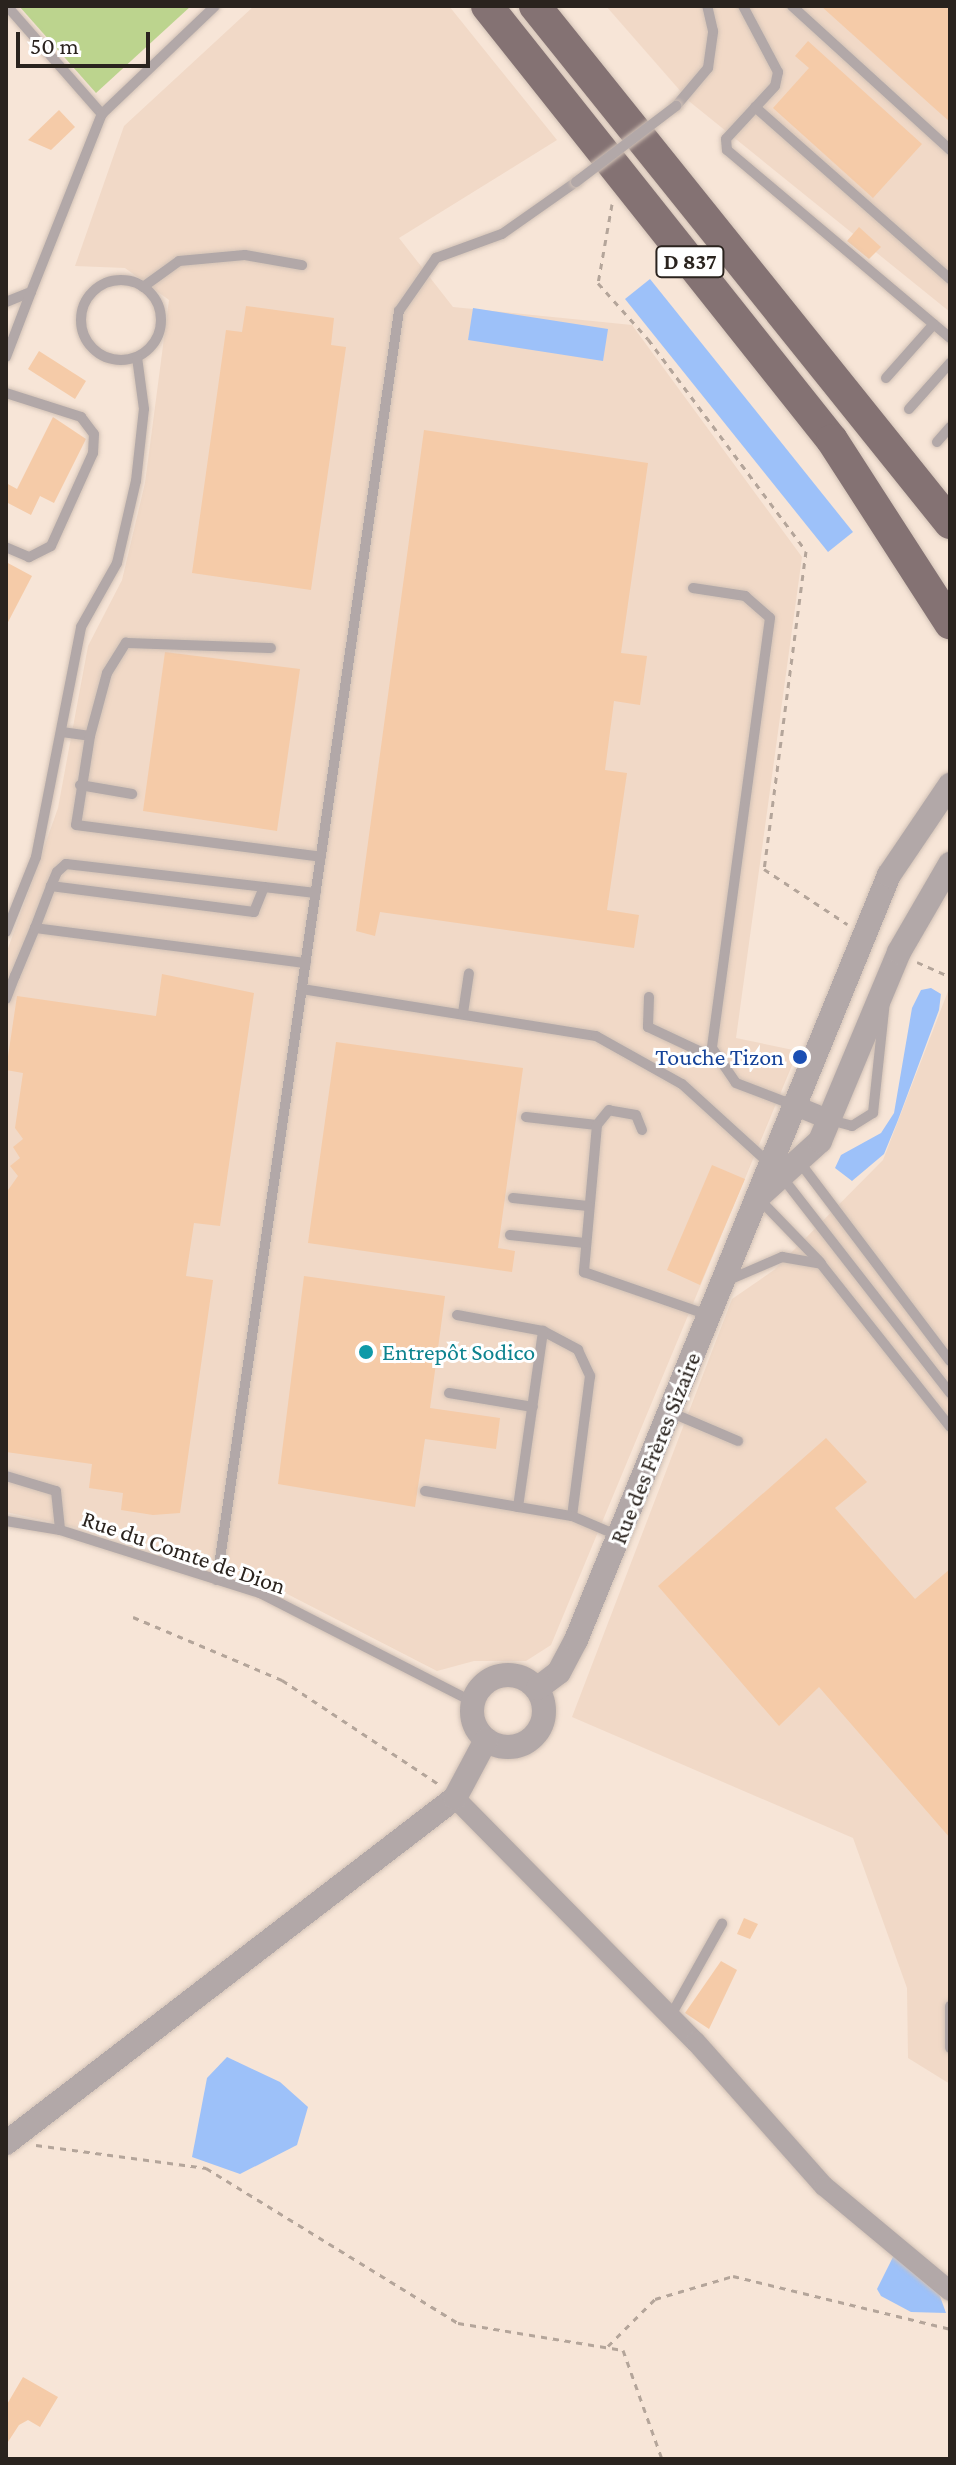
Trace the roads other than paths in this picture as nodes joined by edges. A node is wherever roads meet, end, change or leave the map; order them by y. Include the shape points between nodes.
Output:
1 (7, 6) edge
2 (215, 6) edge
3 (487, 6) edge
4 (535, 6) edge
5 (707, 6) edge
6 (743, 6) edge
7 (792, 6) edge
8 (755, 107) junction
9 (102, 114) junction
10 (950, 150) edge
11 (302, 265) dead end
12 (950, 279) edge
13 (143, 287) junction
14 (31, 292) junction
15 (6, 302) edge
16 (934, 324) junction
17 (950, 338) edge
18 (6, 357) edge
19 (137, 357) junction
20 (950, 363) edge
21 (886, 378) dead end
22 (6, 393) edge
23 (909, 409) dead end
24 (950, 427) edge
25 (937, 442) dead end
26 (950, 523) edge
27 (6, 547) edge
28 (693, 588) dead end
29 (950, 623) edge
30 (271, 648) dead end
31 (62, 732) junction
32 (90, 736) junction
33 (80, 785) junction
34 (950, 785) edge
35 (132, 794) dead end
36 (321, 857) junction
37 (950, 864) edge
38 (51, 886) junction
39 (264, 887) junction
40 (316, 893) junction
41 (35, 928) junction
42 (6, 932) edge
43 (306, 963) junction
44 (469, 973) dead end
45 (8, 987) edge
46 (302, 989) junction
47 (882, 991) junction
48 (649, 997) dead end
49 (6, 999) edge
50 (463, 1013) junction
51 (715, 1059) junction
52 (791, 1104) junction
53 (526, 1117) dead end
54 (830, 1120) junction
55 (597, 1125) junction
56 (642, 1130) dead end
57 (785, 1169) junction
58 (513, 1198) dead end
59 (757, 1198) junction
60 (588, 1206) junction
61 (510, 1235) dead end
62 (585, 1243) junction
63 (821, 1264) junction
64 (720, 1288) junction
65 (457, 1315) dead end
66 (710, 1316) junction
67 (543, 1331) junction
68 (950, 1361) edge
69 (449, 1393) dead end
70 (950, 1393) edge
71 (533, 1407) junction
72 (670, 1412) junction
73 (950, 1427) edge
74 (738, 1441) dead end
75 (6, 1476) edge
76 (425, 1491) dead end
77 (518, 1507) junction
78 (572, 1516) junction
79 (6, 1521) edge
80 (60, 1530) junction
81 (619, 1536) junction
82 (217, 1580) junction
83 (538, 1688) junction
84 (473, 1702) junction
85 (486, 1740) junction
86 (455, 1798) junction
87 (722, 1924) dead end
88 (950, 2006) edge
89 (670, 2017) junction
90 (950, 2048) edge
91 (9, 2141) edge
92 (950, 2291) edge

1 - 9 lane
2 - 9 lane
3 - 29 main road, D 837 via 832,440
4 - 26 main road, D 837
5 - 36 lane, bridge via 713,31 708,68 676,106 502,234 436,258 399,311
6 - 8 lane via 778,61 775,86
7 - 10 lane
8 - 12 lane
8 - 16 lane via 726,139 727,150
9 - 14 lane
11 - 13 lane via 245,255 179,261
13 - 19 lane via 161,318 155,341
13 - 19 lane via 104,284 81,316 97,353
14 - 15 lane
14 - 18 lane
16 - 17 lane
16 - 21 lane
19 - 31 lane via 144,409 136,481 117,563 81,627
20 - 23 lane
22 - 27 lane via 81,417 94,434 93,453 51,546 29,557
24 - 25 lane
28 - 51 lane via 759,603 772,638 713,1028
30 - 32 lane via 126,643 107,673
31 - 32 lane
31 - 42 lane via 36,857
32 - 33 lane
33 - 35 lane
33 - 36 lane via 76,825
34 - 52 street via 903,848
36 - 40 lane
37 - 47 street
38 - 39 lane via 66,864 82,863
38 - 39 lane via 254,912
38 - 41 lane
39 - 40 lane
40 - 43 lane
41 - 43 lane
41 - 45 lane
43 - 46 lane
44 - 50 lane
45 - 49 lane
46 - 50 lane
46 - 82 lane
47 - 54 street
47 - 54 lane via 888,1017 873,1113 852,1126
48 - 51 lane via 648,1027
50 - 57 lane via 577,1030 617,1044 682,1084
51 - 52 lane via 751,1093
52 - 54 street
52 - 57 street
53 - 55 lane
54 - 57 street
55 - 56 lane via 609,1110 636,1115
55 - 60 lane
57 - 59 street
57 - 68 lane
57 - 70 lane
58 - 60 lane
59 - 63 lane
59 - 64 street, Rue des Frères Sizaire
60 - 62 lane
61 - 62 lane
62 - 66 lane via 584,1272 591,1277 663,1293
63 - 64 lane via 802,1257 761,1262
63 - 73 lane
64 - 66 street, Rue des Frères Sizaire
65 - 67 lane
66 - 72 street, Rue des Frères Sizaire
67 - 71 lane
67 - 78 lane via 578,1350 590,1376
69 - 71 lane
71 - 77 lane
72 - 74 lane
72 - 81 street, Rue des Frères Sizaire
75 - 80 lane via 46,1482 56,1491
76 - 77 lane
77 - 78 lane
78 - 81 lane
79 - 80 lane, Rue du Comte de Dion
80 - 82 lane, Rue du Comte de Dion
81 - 83 street, Rue des Frères Sizaire via 559,1672
82 - 84 lane, Rue du Comte de Dion via 260,1593
83 - 84 street via 501,1674
83 - 85 street via 546,1708 541,1728 526,1743 506,1748
84 - 85 street
85 - 86 street
86 - 89 street
86 - 91 street
87 - 89 lane
88 - 90 lane
89 - 92 street via 824,2186

